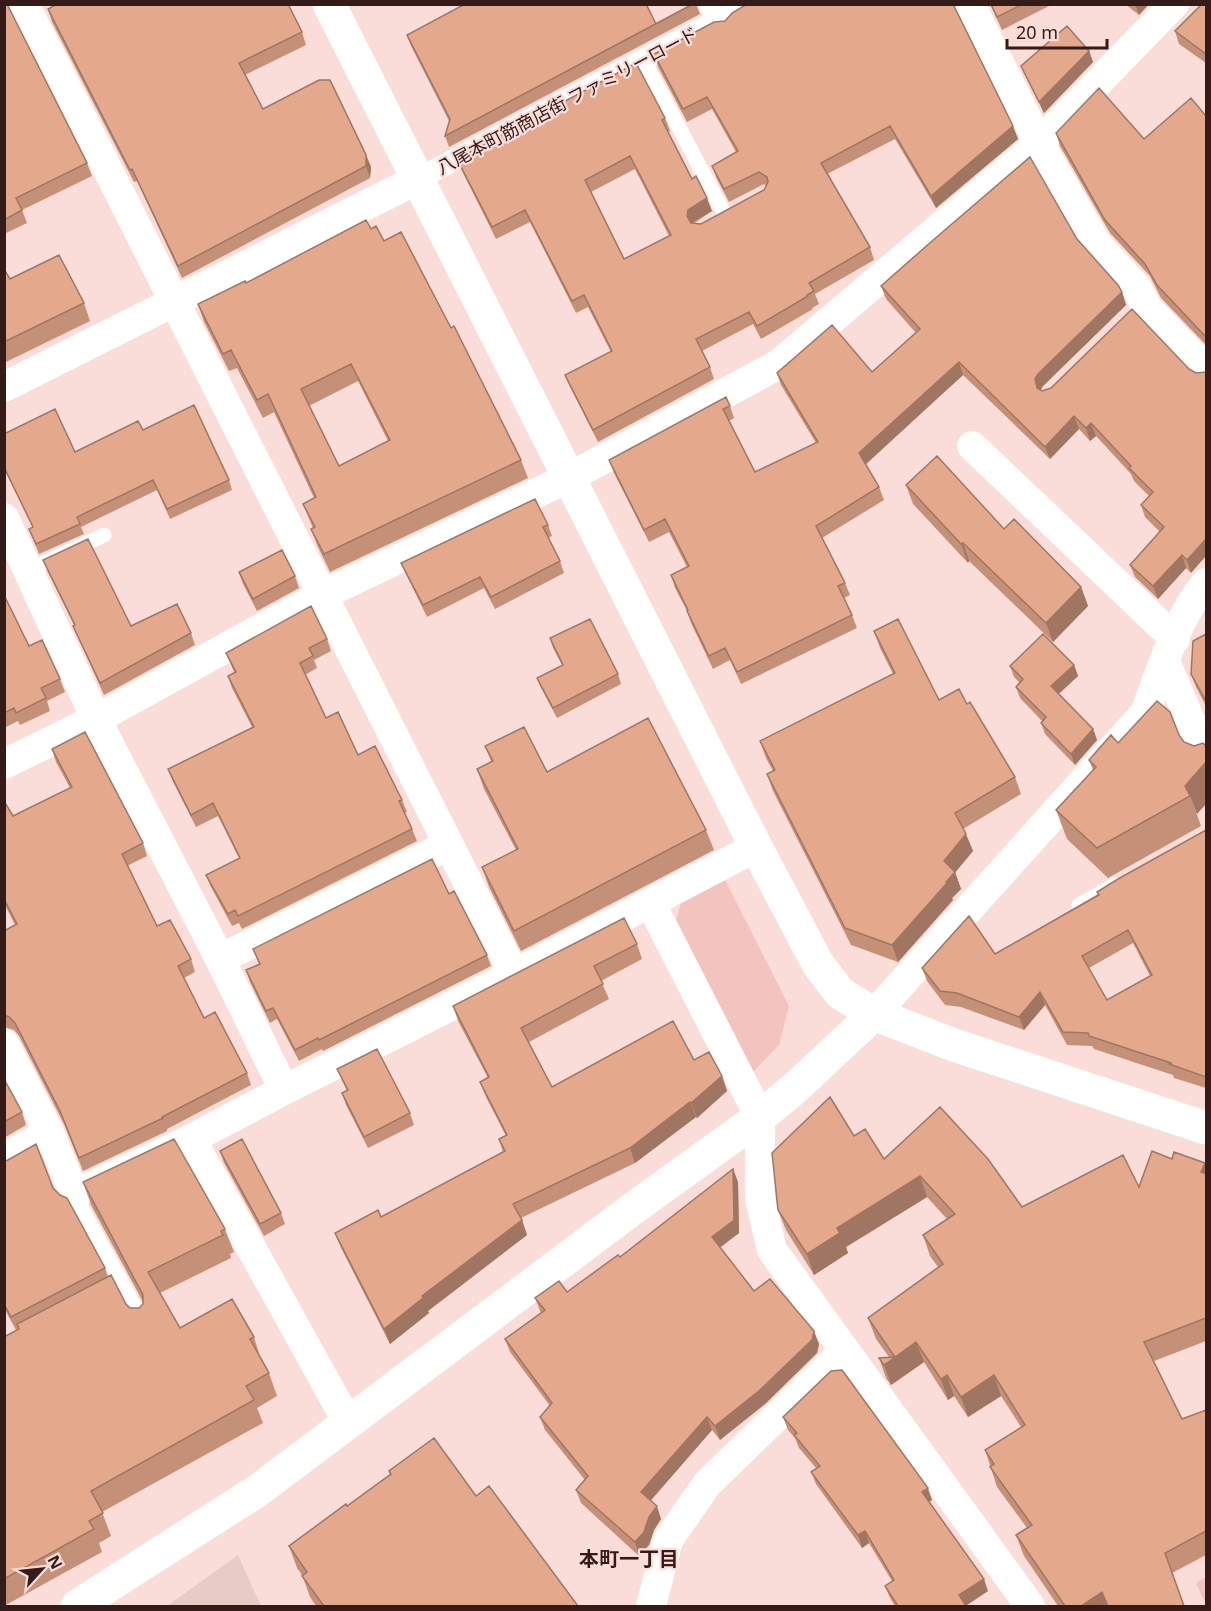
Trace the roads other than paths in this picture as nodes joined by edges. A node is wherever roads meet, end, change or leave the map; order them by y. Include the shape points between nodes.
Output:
1 (24, 4) edge
2 (329, 4) edge
3 (748, 4) edge
4 (970, 4) edge
5 (1173, 4) edge
6 (717, 11) edge
7 (643, 59) junction
8 (1039, 143) junction
9 (418, 179) junction
10 (709, 223) edge
11 (176, 301) junction
12 (1206, 369) edge
13 (4, 387) edge
14 (972, 446) dead end
15 (568, 478) junction
16 (4, 518) edge
17 (104, 534) dead end
18 (28, 570) junction
19 (1206, 583) edge
20 (322, 595) junction
21 (1170, 650) junction
22 (96, 719) junction
23 (1206, 758) edge
24 (4, 764) edge
25 (448, 844) junction
26 (756, 846) junction
27 (1128, 878) edge
28 (650, 902) junction
29 (1079, 905) edge
30 (220, 959) junction
31 (514, 974) junction
32 (874, 1014) junction
33 (4, 1044) edge
34 (284, 1090) junction
35 (760, 1117) junction
36 (1206, 1128) edge
37 (49, 1132) junction
38 (191, 1139) junction
39 (4, 1158) edge
40 (75, 1194) junction
41 (143, 1322) edge
42 (844, 1350) junction
43 (347, 1421) junction
44 (77, 1606) edge
45 (651, 1606) edge
46 (1030, 1606) edge

1 - 11 street
2 - 9 street
3 - 6 street, 八尾本町筋商店街 ファミリーロード
4 - 8 street
5 - 8 street
6 - 7 street, 八尾本町筋商店街 ファミリーロード
7 - 9 street, 八尾本町筋商店街 ファミリーロード
7 - 10 lane via 729,212
8 - 12 street via 1096,243 1137,288 1139,306 1147,308
8 - 15 street via 779,364
9 - 11 street
9 - 15 street
11 - 13 street
11 - 20 street
14 - 21 street
15 - 20 street
15 - 26 street
16 - 18 street
17 - 18 lane
18 - 22 street
19 - 21 street via 1195,597
20 - 22 street
20 - 25 street
21 - 23 street
21 - 32 street via 1145,713
22 - 24 street
22 - 30 street
25 - 30 street
25 - 31 street
26 - 28 street
26 - 32 street via 818,964 840,993
27 - 29 lane
28 - 31 street
28 - 35 street
30 - 34 street
31 - 34 street
32 - 35 street
32 - 36 street via 954,1045
33 - 37 street
34 - 38 street
35 - 42 street via 760,1199 772,1250
35 - 43 street
37 - 39 street
37 - 40 street
38 - 40 street
38 - 43 street
40 - 41 lane via 118,1287
42 - 45 street via 707,1484 668,1540
42 - 46 street
43 - 44 street via 257,1491

